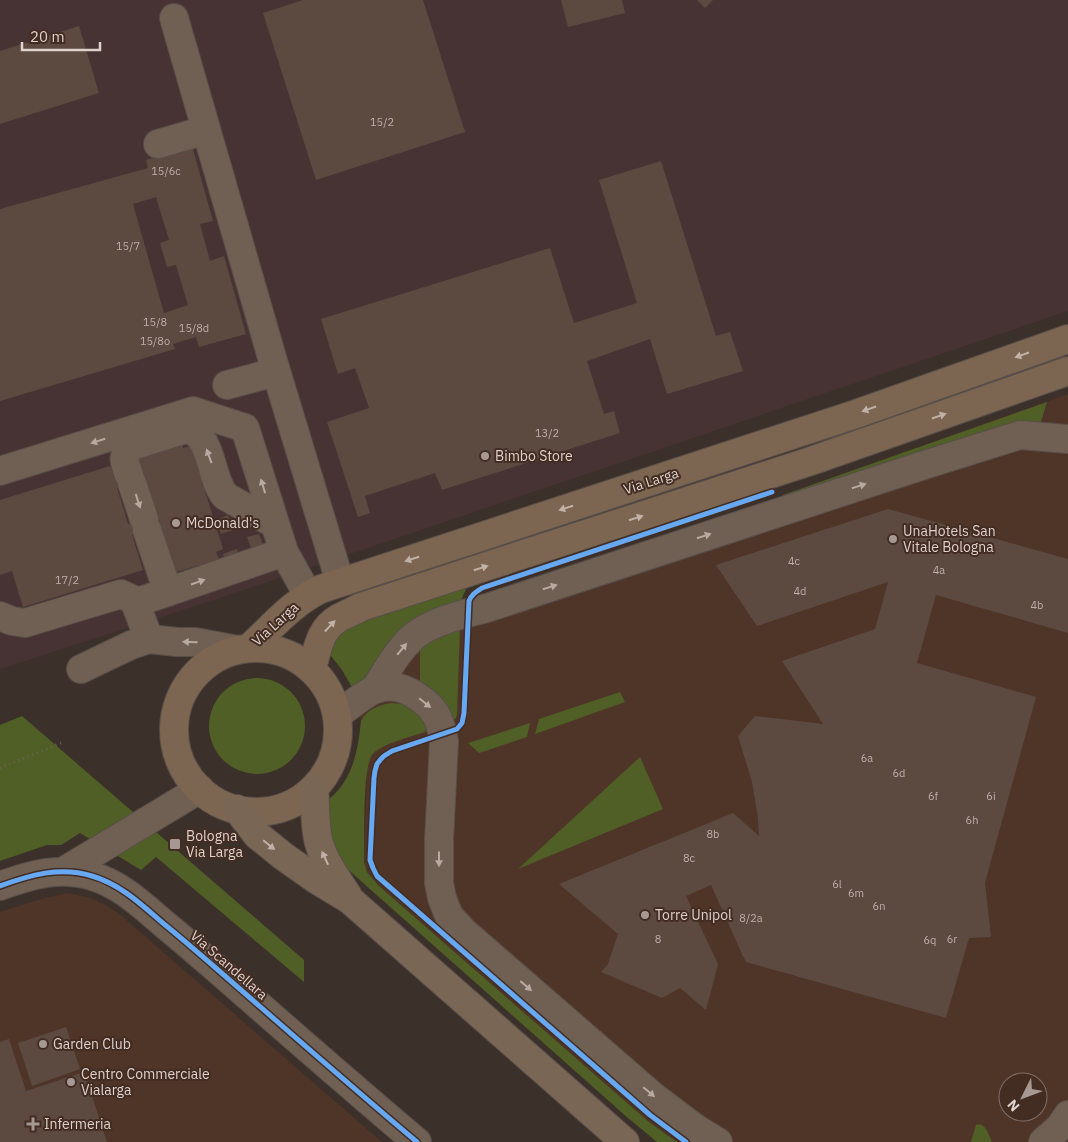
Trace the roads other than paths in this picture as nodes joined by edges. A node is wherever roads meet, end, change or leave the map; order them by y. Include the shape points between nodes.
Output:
1 (174, 18) dead end
2 (206, 130) junction
3 (158, 144) dead end
4 (1068, 339) edge
5 (1068, 371) edge
6 (276, 372) junction
7 (227, 385) dead end
8 (1068, 438) edge
9 (0, 471) edge
10 (275, 524) junction
11 (284, 552) junction
12 (340, 582) junction
13 (168, 592) junction
14 (308, 595) junction
15 (135, 603) junction
16 (0, 616) edge
17 (149, 639) junction
18 (243, 649) junction
19 (81, 669) dead end
20 (312, 669) junction
21 (375, 689) junction
22 (337, 715) junction
23 (314, 788) junction
24 (200, 789) junction
25 (236, 809) junction
26 (64, 871) junction
27 (0, 886) edge
28 (350, 900) junction
29 (1068, 1115) edge
30 (417, 1142) edge
31 (625, 1142) edge
32 (718, 1142) edge
33 (1043, 1142) edge

1 - 2 street
2 - 3 street
2 - 6 street
4 -> 12 main road, Via Larga via 856,414
20 -> 5 main road via 319,642 327,628 337,618 361,608 810,461
6 - 7 street
6 - 12 street
21 -> 8 street via 407,643 440,622 1020,435
10 -> 9 street via 244,428 193,411
10 - 11 street
10 -> 13 street via 225,496 219,489 208,452 192,430 132,446 126,451 125,462
13 -> 11 street
11 - 14 street
12 - 14 main road, Via Larga
13 - 15 street
14 - 18 main road, Via Larga
15 - 16 street via 122,594 25,623
15 - 17 street
18 -> 17 street
17 - 19 street
18 - 20 main road via 266,648 283,652
18 - 24 main road via 220,656 204,666 180,698 175,719 175,741 188,775
20 - 22 main road via 332,698
21 - 22 street
21 -> 32 street via 394,687 406,690 430,706 441,726 444,749 439,884 449,916 654,1096
22 - 23 main road via 338,735 334,754
23 - 25 main road via 297,801 278,809 257,812
28 -> 23 highway via 324,857 319,842
24 - 25 main road via 217,802
24 - 26 street
25 -> 28 highway via 257,835 283,856
26 - 27 street, Via Scandellara via 21,878
26 - 30 street, Via Scandellara via 110,882 136,900
28 - 31 highway
29 - 33 street

